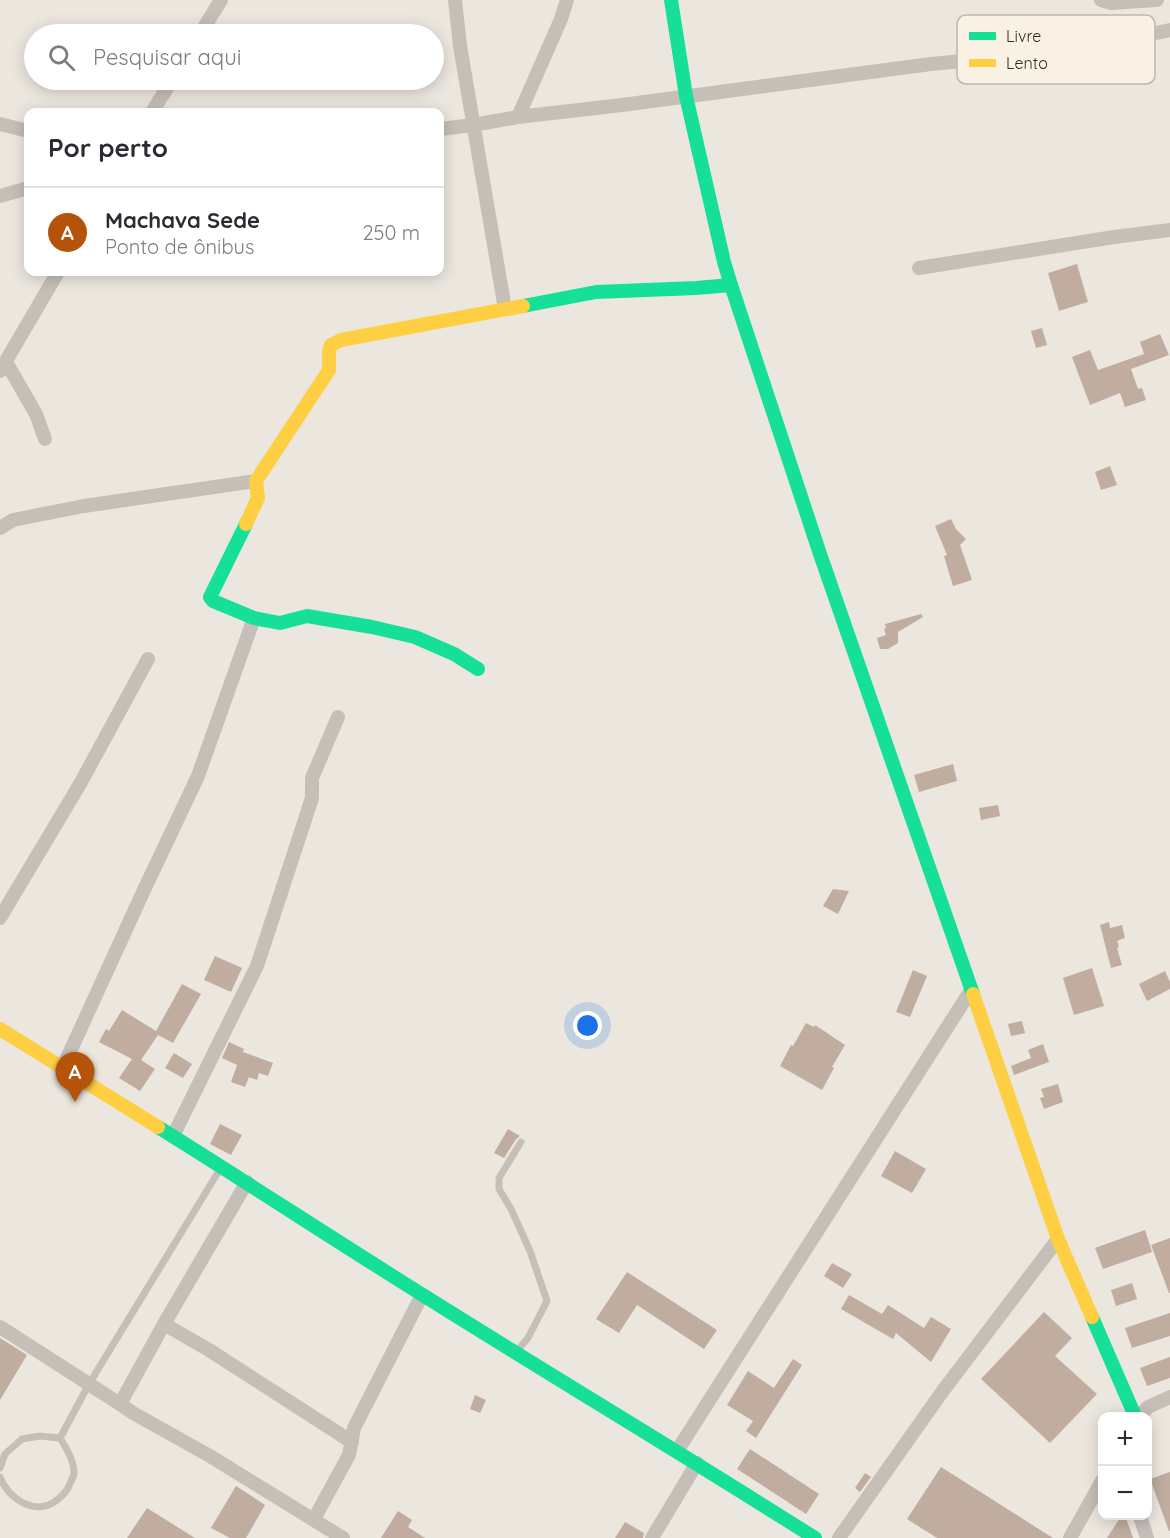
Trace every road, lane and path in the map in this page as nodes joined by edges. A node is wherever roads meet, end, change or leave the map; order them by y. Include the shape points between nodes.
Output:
1 (220, 0) edge
2 (456, 0) edge
3 (567, 0) edge
4 (671, 0) edge
5 (1101, 0) edge
6 (1157, 0) edge
7 (206, 24) edge
8 (1170, 30) edge
9 (1155, 33) edge
10 (957, 62) edge
11 (166, 90) edge
12 (687, 96) junction
13 (154, 108) edge
14 (518, 117) junction
15 (0, 124) edge
16 (473, 125) junction
17 (444, 129) edge
18 (24, 131) edge
19 (24, 189) edge
20 (0, 196) edge
21 (1170, 230) edge
22 (919, 268) dead end
23 (56, 276) edge
24 (731, 285) junction
25 (505, 309) junction
26 (3, 366) edge
27 (45, 439) dead end
28 (256, 482) junction
29 (0, 528) edge
30 (254, 618) junction
31 (148, 659) dead end
32 (478, 669) dead end
33 (338, 717) dead end
34 (0, 918) edge
35 (971, 990) junction
36 (0, 1029) edge
37 (63, 1067) junction
38 (173, 1136) junction
39 (521, 1142) dead end
40 (221, 1166) junction
41 (247, 1182) junction
42 (1058, 1239) junction
43 (422, 1295) junction
44 (164, 1324) junction
45 (0, 1328) edge
46 (515, 1353) junction
47 (89, 1384) junction
48 (1170, 1397) edge
49 (120, 1404) junction
50 (1135, 1412) edge
51 (1142, 1412) edge
52 (60, 1438) junction
53 (352, 1442) junction
54 (677, 1451) junction
55 (697, 1463) junction
56 (0, 1468) edge
57 (0, 1477) edge
58 (1098, 1488) edge
59 (314, 1520) junction
60 (1142, 1520) edge
61 (343, 1538) edge
62 (652, 1538) edge
63 (815, 1538) edge
64 (839, 1538) edge
65 (1070, 1538) edge
66 (1148, 1538) edge

1 - 7 street
2 - 16 street
3 - 14 street
4 - 12 street
5 - 6 street
8 - 9 street
10 - 12 street
11 - 13 street
12 - 14 street
12 - 24 street
14 - 16 street
15 - 18 street
16 - 17 street
16 - 25 street
19 - 20 street
21 - 22 street
23 - 26 street
24 - 25 street via 596,292
24 - 35 street
25 - 28 street via 331,345 329,370
26 - 27 street via 36,414
28 - 29 street via 84,506 13,520
28 - 30 street via 258,498 210,597
30 - 32 street via 280,623 307,616 372,627 415,637
30 - 37 street via 198,776
31 - 34 street
33 - 38 street via 312,778 312,798 257,966
35 - 42 street
35 - 54 street
36 - 37 street
37 - 38 street
38 - 40 street
39 - 46 lane via 499,1178 500,1189 530,1251 547,1301 528,1338
40 - 41 street
40 - 47 lane
41 - 43 street
41 - 44 street
42 - 50 street
42 - 64 street via 942,1392
43 - 46 street
43 - 53 street via 354,1428
44 - 49 street
44 - 53 street
45 - 47 street
46 - 54 street
47 - 49 street
47 - 52 lane
48 - 51 street
49 - 59 street
52 - 56 lane via 22,1439 5,1454
52 - 57 lane via 74,1474 66,1493 50,1505 34,1507 18,1500 4,1488
53 - 59 street
54 - 55 street
55 - 62 street
55 - 63 street
58 - 65 street
59 - 61 street
60 - 66 street

